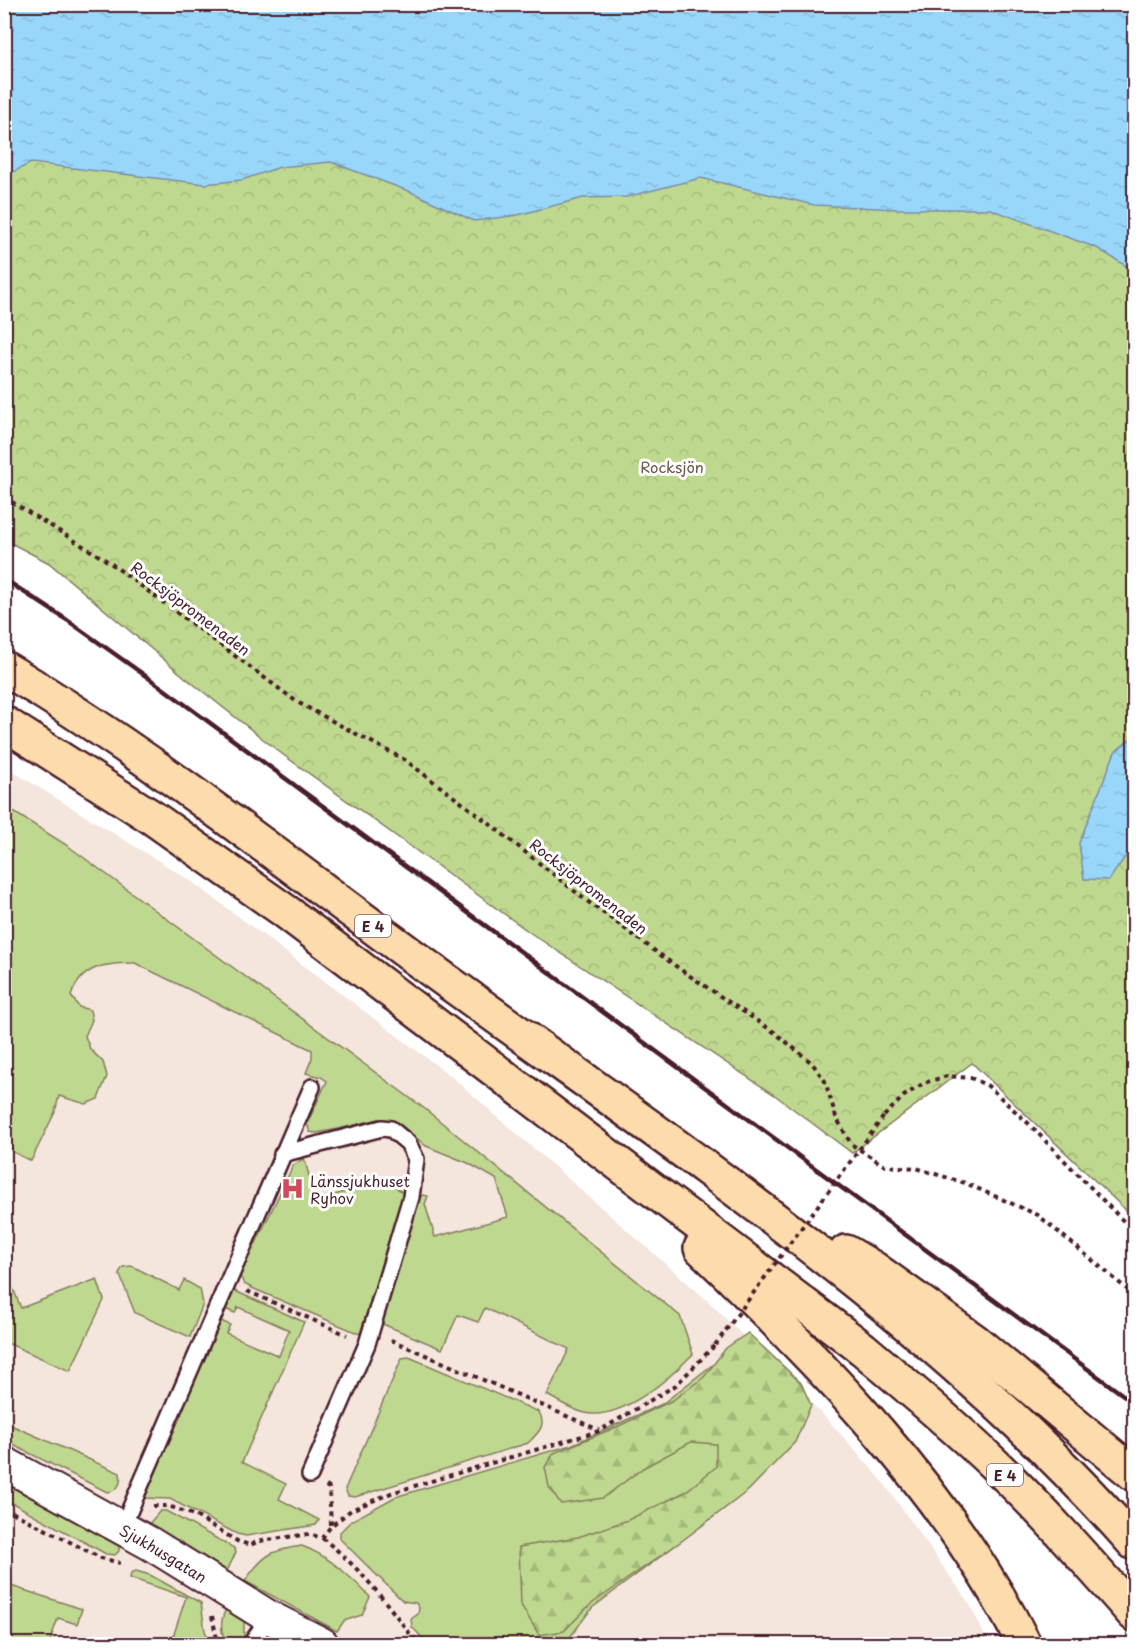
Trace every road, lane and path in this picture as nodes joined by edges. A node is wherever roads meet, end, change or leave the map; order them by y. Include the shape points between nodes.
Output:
1 (4, 497) edge
2 (4, 668) edge
3 (4, 723) edge
4 (312, 1087) dead end
5 (587, 1138) junction
6 (282, 1154) junction
7 (737, 1191) junction
8 (1134, 1232) edge
9 (226, 1282) junction
10 (1134, 1294) edge
11 (367, 1344) junction
12 (599, 1431) junction
13 (4, 1463) edge
14 (1134, 1474) edge
15 (310, 1475) joint
16 (152, 1506) dead end
17 (4, 1508) edge
18 (331, 1526) junction
19 (122, 1528) junction
20 (322, 1538) junction
21 (1134, 1543) edge
22 (122, 1563) dead end
23 (1134, 1614) edge
24 (212, 1616) dead end
25 (269, 1617) junction
26 (220, 1644) edge
27 (251, 1644) edge
28 (322, 1644) edge
29 (419, 1644) edge
30 (1024, 1644) edge

1 - 10 path, Rocksjöpromenaden via 109,562 297,702 405,760 587,901 774,1032 812,1063 825,1082 836,1117 851,1144 885,1166 916,1168 965,1183 1038,1215
2 - 7 highway, E 4 via 179,782
3 - 5 highway, E 4 via 150,816 285,911
4 - 6 lane
5 - 23 highway, E 4 via 863,1349 929,1405 1064,1535
5 - 30 highway via 776,1320 877,1430 968,1548
6 - 9 lane
6 - 11 lane via 382,1128 391,1129 408,1143 416,1159 411,1197
7 - 14 highway via 873,1268 976,1342
7 - 21 highway, E 4 via 864,1289 1005,1410 1059,1461
8 - 12 path, bridge via 988,1086 971,1078 947,1076 924,1083 884,1116 715,1345 676,1385
9 - 11 path
9 - 19 lane
11 - 12 path via 388,1338
11 - 15 lane
12 - 18 path via 391,1493 351,1509
13 - 19 street, Sjukhusgatan
15 - 18 path via 329,1488
16 - 20 path via 168,1506 194,1515 250,1545 309,1534
17 - 22 path via 101,1558
18 - 20 path
19 - 25 street, Sjukhusgatan
20 - 29 path via 337,1549
24 - 26 path
25 - 27 lane
25 - 28 street, Sjukhusgatan

